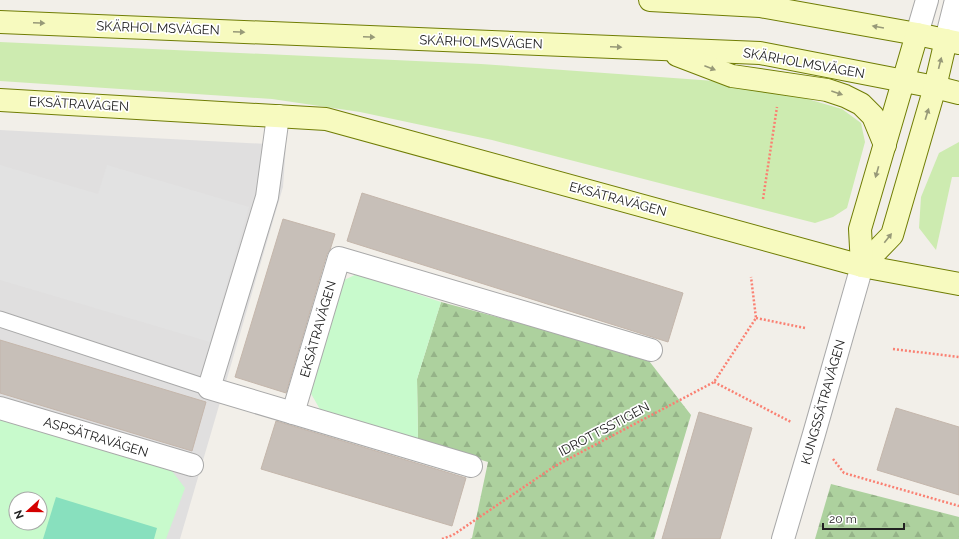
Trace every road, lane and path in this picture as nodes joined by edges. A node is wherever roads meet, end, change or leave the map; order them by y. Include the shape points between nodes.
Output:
1 (650, 0) edge
2 (927, 0) edge
3 (956, 0) edge
4 (0, 22) edge
5 (917, 34) junction
6 (953, 41) edge
7 (661, 49) junction
8 (904, 81) junction
9 (935, 87) junction
10 (959, 93) edge
11 (0, 100) edge
12 (778, 104) dead end
13 (278, 116) junction
14 (885, 145) junction
15 (763, 199) dead end
16 (862, 266) junction
17 (751, 277) dead end
18 (959, 284) edge
19 (756, 318) junction
20 (0, 319) edge
21 (805, 328) dead end
22 (893, 349) dead end
23 (651, 350) dead end
24 (959, 357) edge
25 (209, 388) junction
26 (0, 408) edge
27 (293, 413) junction
28 (192, 465) dead end
29 (471, 466) dead end
30 (442, 539) edge
31 (783, 539) edge

5 -> 1 main road via 760,6
2 - 5 street
3 - 6 street
4 -> 7 main road, SKÄRHOLMSVÄGEN
5 - 6 main road
5 - 8 main road, KUNGSSÄTRAVÄGEN
9 -> 6 main road, KUNGSSÄTRAVÄGEN
7 - 8 main road, SKÄRHOLMSVÄGEN via 760,53
7 -> 14 main road via 732,76 827,90 845,96 861,104 873,116
8 - 9 main road, SKÄRHOLMSVÄGEN
8 - 14 main road, KUNGSSÄTRAVÄGEN
9 - 10 main road, SKÄRHOLMSVÄGEN
16 -> 9 main road, KUNGSSÄTRAVÄGEN via 892,235
11 - 13 main road, EKSÄTRAVÄGEN
12 - 15 path
13 - 16 main road, EKSÄTRAVÄGEN via 326,119
13 - 25 street via 267,197
14 -> 16 main road, KUNGSSÄTRAVÄGEN via 860,229
16 - 18 main road, EKSÄTRAVÄGEN
16 - 31 street, KUNGSSÄTRAVÄGEN
17 - 19 path
19 - 21 path
19 - 30 path, IDROTTSSTIGEN via 714,382 555,466 453,536
20 - 25 lane
22 - 24 path
23 - 27 street, EKSÄTRAVÄGEN via 339,258
25 - 27 street
26 - 28 street, ASPSÄTRAVÄGEN
27 - 29 street

